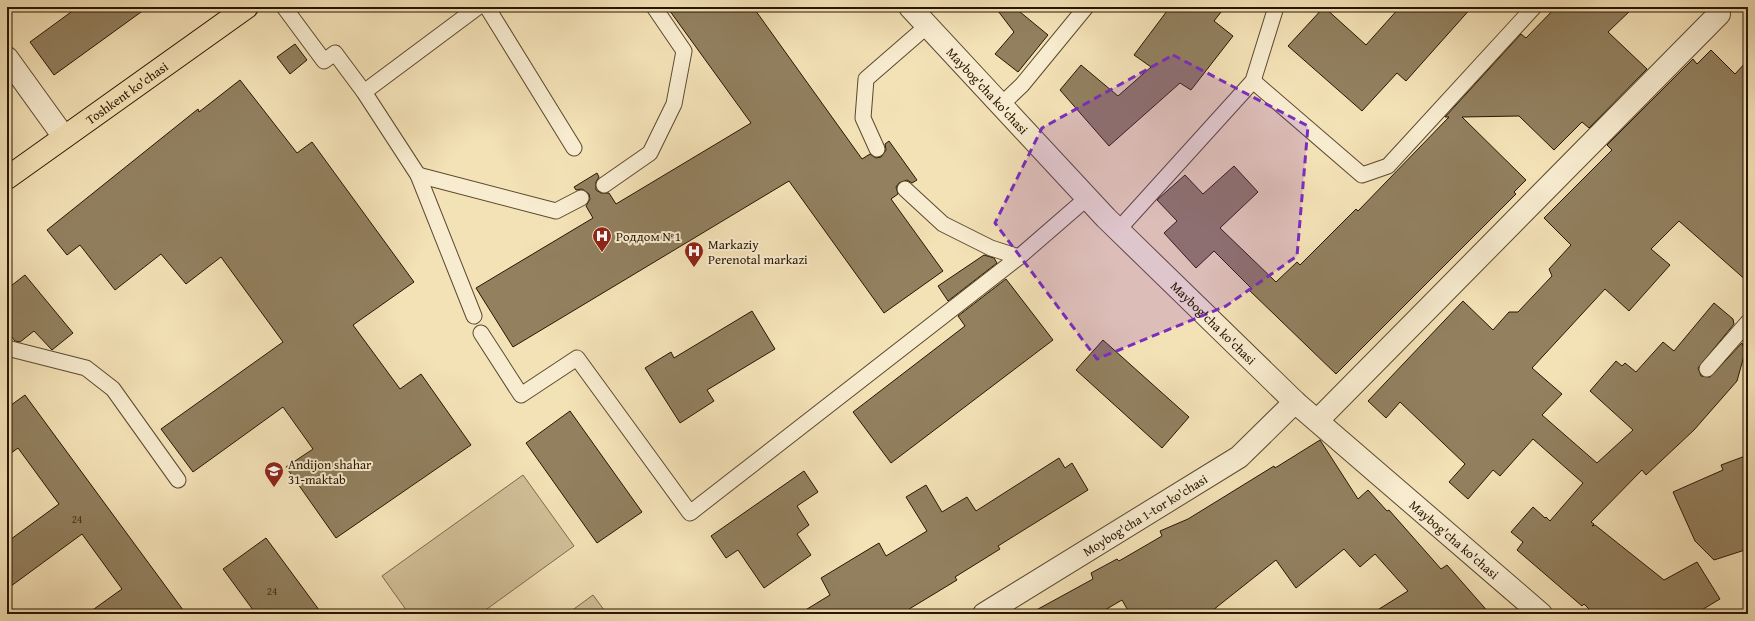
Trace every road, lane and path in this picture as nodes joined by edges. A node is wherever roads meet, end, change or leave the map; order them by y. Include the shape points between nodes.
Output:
1 (247, 7) edge
2 (284, 7) edge
3 (478, 7) edge
4 (487, 7) edge
5 (654, 7) edge
6 (910, 7) edge
7 (1086, 7) edge
8 (1276, 7) edge
9 (1534, 7) edge
10 (1719, 14) dead end
11 (927, 26) junction
12 (7, 58) edge
13 (1253, 81) junction
14 (364, 92) junction
15 (1001, 105) junction
16 (64, 137) junction
17 (574, 148) dead end
18 (878, 149) dead end
19 (418, 175) junction
20 (7, 178) edge
21 (604, 185) dead end
22 (905, 189) dead end
23 (581, 198) dead end
24 (1087, 198) junction
25 (1118, 230) junction
26 (1019, 257) junction
27 (474, 316) dead end
28 (1748, 322) edge
29 (481, 333) dead end
30 (7, 348) edge
31 (1707, 369) dead end
32 (1295, 402) junction
33 (1318, 420) junction
34 (178, 480) dead end
35 (984, 614) edge
36 (1541, 614) edge

1 - 16 main road, Toshkent ko'chasi
2 - 14 lane via 324,61 335,53
3 - 14 lane
4 - 17 lane
5 - 21 lane via 684,51 674,104 650,153
6 - 11 street, Maybog'cha ko'chasi
7 - 15 lane via 1022,85
8 - 13 lane
9 - 13 lane via 1388,166 1362,175
10 - 33 street
11 - 15 street, Maybog'cha ko'chasi
11 - 18 lane via 866,79 863,118
12 - 16 street
13 - 25 lane
14 - 19 lane
15 - 24 street, Maybog'cha ko'chasi
16 - 20 main road, Toshkent ko'chasi
19 - 23 lane via 556,211
19 - 27 lane
22 - 26 lane via 943,224 991,248
24 - 25 street, Maybog'cha ko'chasi
24 - 26 lane
25 - 32 street, Maybog'cha ko'chasi
26 - 29 lane via 690,513 577,358 521,395
28 - 31 lane
30 - 34 lane via 86,368 113,389
32 - 33 street, Maybog'cha ko'chasi
32 - 35 street, Moybog'cha 1-tor ko'chasi via 1239,457
33 - 36 street, Maybog'cha ko'chasi

